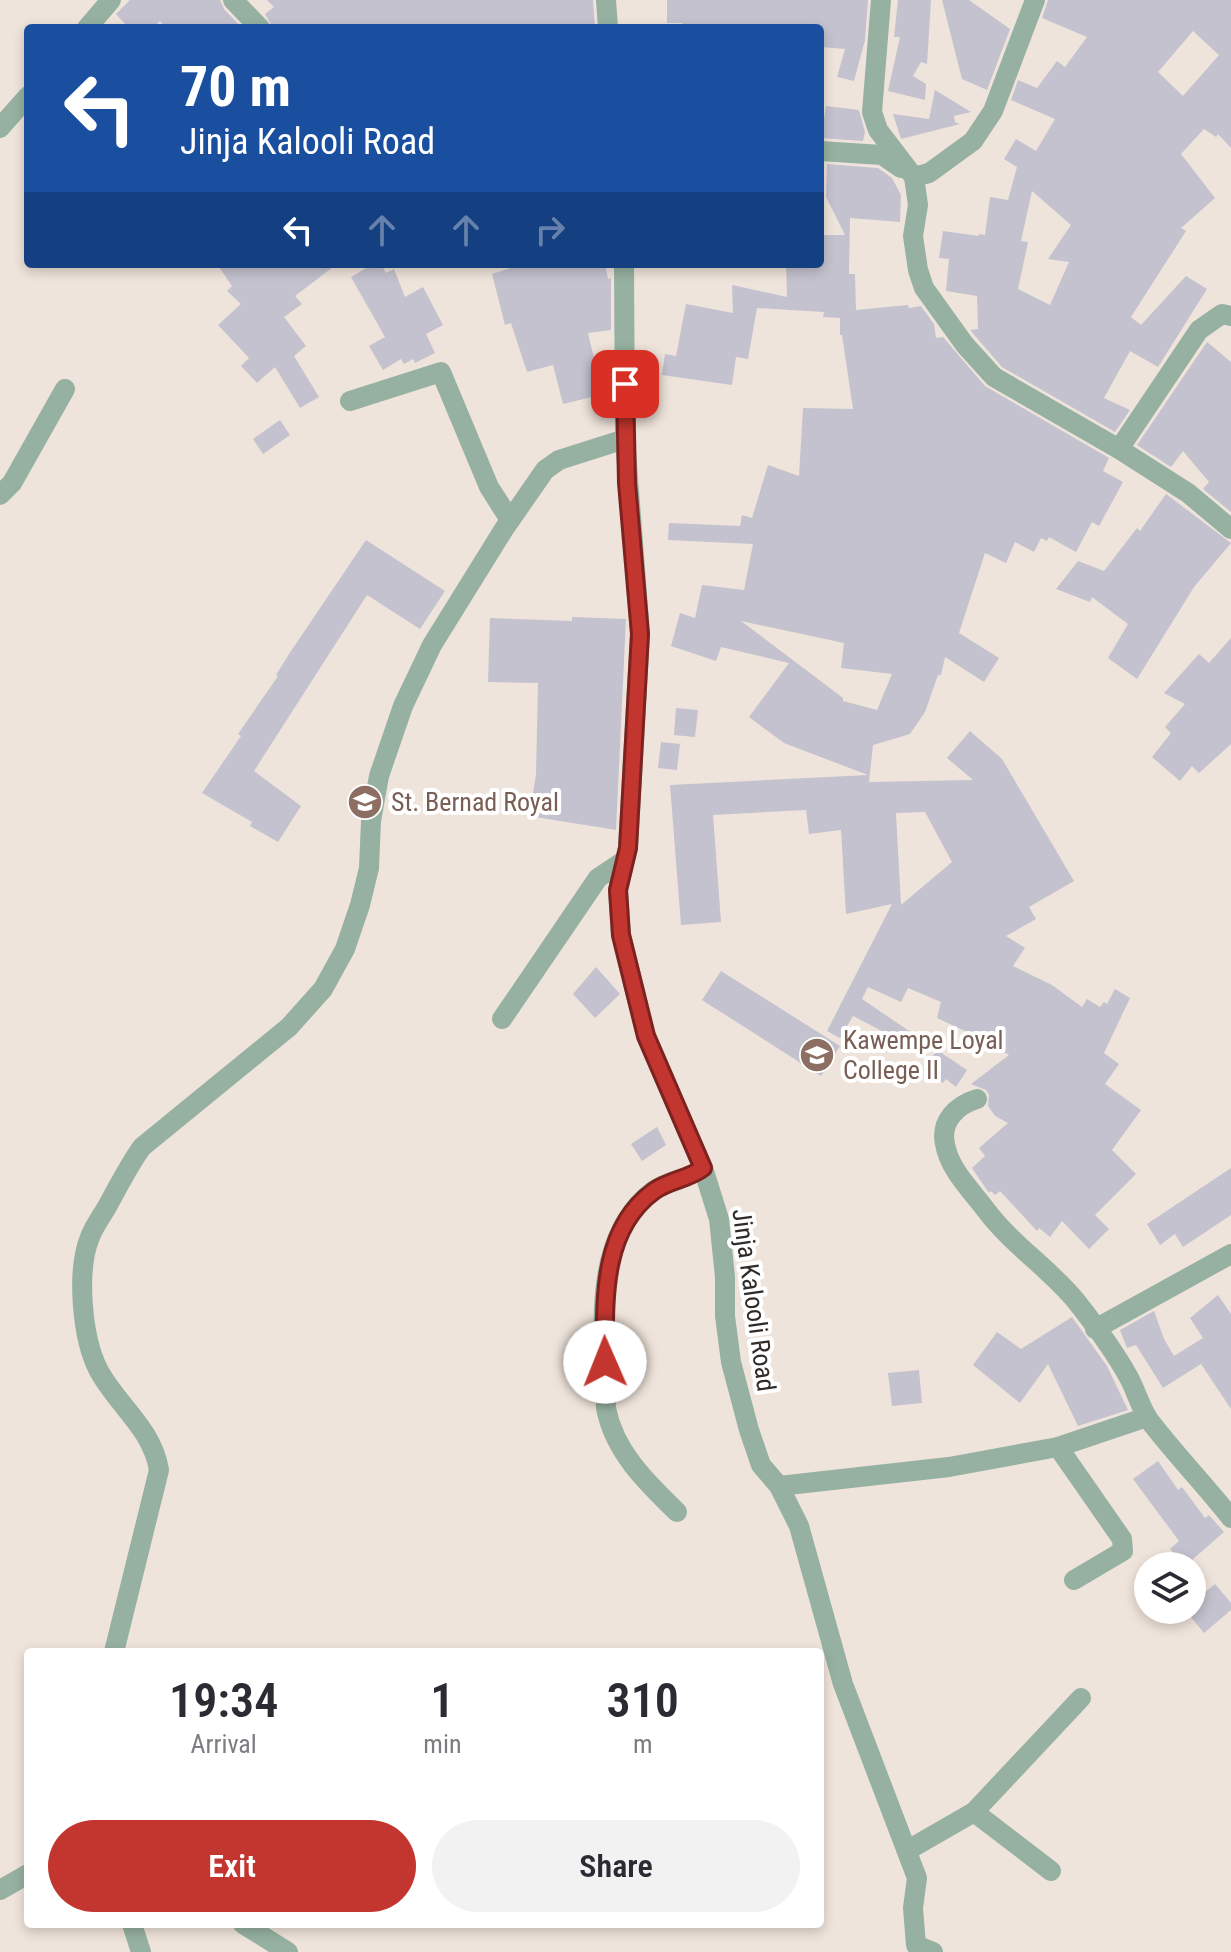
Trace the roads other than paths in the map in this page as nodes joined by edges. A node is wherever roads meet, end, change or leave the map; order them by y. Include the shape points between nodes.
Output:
1 (111, 0) edge
2 (233, 0) edge
3 (606, 0) edge
4 (881, 0) edge
5 (1035, 0) edge
6 (90, 24) edge
7 (256, 24) edge
8 (608, 24) edge
9 (24, 101) edge
10 (0, 128) edge
11 (824, 151) edge
12 (914, 177) junction
13 (624, 268) edge
14 (1231, 316) edge
15 (65, 389) dead end
16 (350, 401) dead end
17 (625, 439) junction
18 (1119, 449) junction
19 (0, 495) edge
20 (510, 520) junction
21 (1231, 529) edge
22 (625, 860) junction
23 (502, 1019) dead end
24 (977, 1099) dead end
25 (703, 1168) junction
26 (1231, 1254) edge
27 (1095, 1329) junction
28 (1147, 1417) junction
29 (1058, 1447) junction
30 (779, 1486) junction
31 (677, 1512) dead end
32 (1231, 1518) edge
33 (1074, 1580) dead end
34 (115, 1648) edge
35 (1081, 1698) dead end
36 (974, 1812) junction
37 (908, 1850) junction
38 (1051, 1871) dead end
39 (24, 1876) edge
40 (0, 1890) edge
41 (133, 1928) edge
42 (248, 1928) edge
43 (922, 1950) edge
44 (141, 1952) edge
45 (288, 1952) edge

1 - 6 street
2 - 7 street
3 - 8 street
4 - 12 street via 872,112 878,130
5 - 12 street via 998,100 973,141 929,173
9 - 10 street
11 - 12 street via 882,155
12 - 18 street via 918,270 924,288 957,334 994,377
13 - 17 street, Jinja Kalooli Road
14 - 18 street via 1222,314 1199,330
15 - 19 street
16 - 20 street via 441,372 489,487
17 - 20 street via 559,460 545,470
17 - 22 street, Jinja Kalooli Road via 640,634
18 - 21 street via 1188,493
20 - 34 street via 432,645 403,706 379,776 360,905 345,949 323,989 289,1027 142,1147 89,1238 82,1301 98,1369 156,1451 159,1470
22 - 23 street via 598,878
22 - 25 street, Jinja Kalooli Road via 618,890 631,977 646,1036
24 - 27 street via 958,1108 945,1130 944,1143 957,1172 997,1224 1067,1292
25 - 30 street, Jinja Kalooli Road via 719,1219 725,1316 739,1398 761,1465
25 - 31 street via 651,1193 629,1218 607,1276 609,1424 643,1479
26 - 27 street
27 - 28 street via 1109,1343
28 - 29 street
28 - 32 street
29 - 30 street via 949,1467
29 - 33 street via 1122,1539 1123,1551
30 - 37 street, Jinja Kalooli Road via 799,1526 843,1684
35 - 36 street
36 - 37 street
36 - 38 street
37 - 43 street, Jinja Kalooli Road via 917,1878 913,1908
39 - 40 street
41 - 44 street
42 - 45 street

